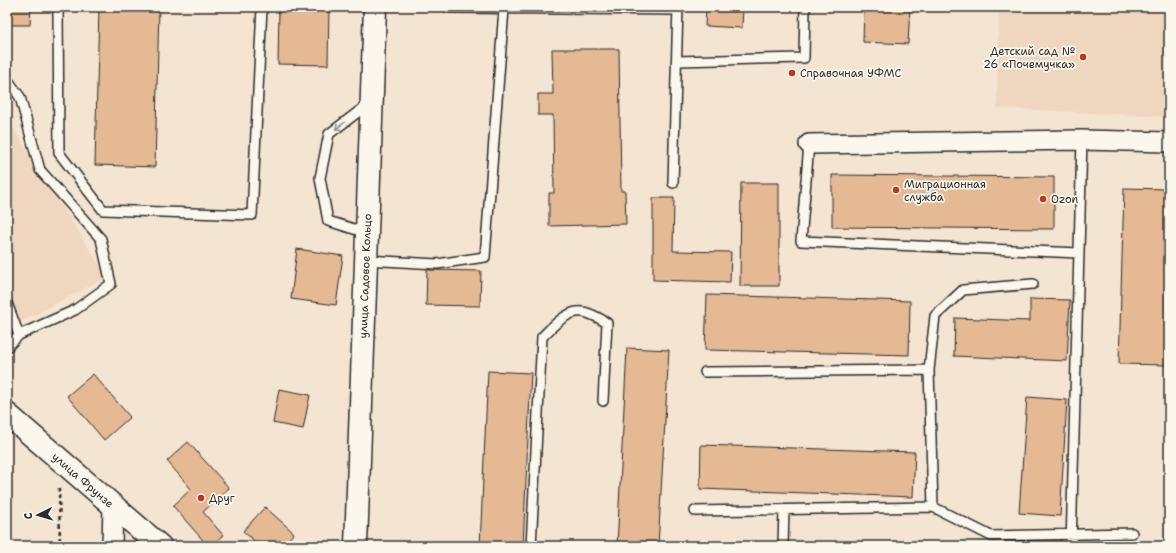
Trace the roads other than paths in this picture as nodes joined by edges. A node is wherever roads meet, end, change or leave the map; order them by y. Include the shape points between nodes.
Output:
1 (58, 7) edge
2 (262, 7) edge
3 (374, 7) edge
4 (805, 7) edge
5 (449, 8) dead end
6 (678, 8) edge
7 (504, 9) junction
8 (677, 61) junction
9 (7, 79) edge
10 (371, 103) junction
11 (1082, 140) junction
12 (1169, 142) edge
13 (809, 144) joint
14 (673, 183) dead end
15 (367, 233) junction
16 (1079, 253) junction
17 (366, 260) junction
18 (1033, 284) dead end
19 (7, 303) edge
20 (19, 335) junction
21 (7, 347) edge
22 (929, 370) junction
23 (705, 372) dead end
24 (603, 401) dead end
25 (7, 414) edge
26 (113, 506) junction
27 (933, 507) junction
28 (784, 510) junction
29 (695, 511) dead end
30 (1132, 533) dead end
31 (1071, 534) junction
32 (147, 539) edge
33 (112, 546) edge
34 (356, 546) edge
35 (531, 546) edge
36 (783, 546) edge
37 (1071, 546) edge

1 - 2 lane via 59,153 103,210 252,215
3 - 10 main road, улица Садовое Кольцо
4 - 8 lane via 804,58
5 - 7 lane
6 - 7 lane
6 - 8 lane
7 - 17 lane via 485,257 437,264
8 - 14 lane
9 - 20 lane via 20,97 40,170 101,239 111,284 75,310
10 - 15 main road, улица Садовое Кольцо
10 -> 15 lane via 329,134 320,178 328,221
11 - 12 street
11 - 13 street
11 - 16 lane
13 - 16 lane via 801,241
15 - 17 main road, улица Садовое Кольцо
16 - 31 lane
17 - 34 main road, улица Садовое Кольцо
18 - 22 lane via 963,290 935,316
19 - 20 lane
20 - 21 lane
22 - 23 lane
22 - 27 lane
24 - 35 lane via 607,323 580,311 564,316 542,337
25 - 26 main road, улица Фрунзе
26 - 32 main road, улица Фрунзе
26 - 33 street
27 - 28 lane
27 - 31 lane via 991,536
28 - 29 lane
28 - 36 lane
30 - 31 lane
31 - 37 lane

